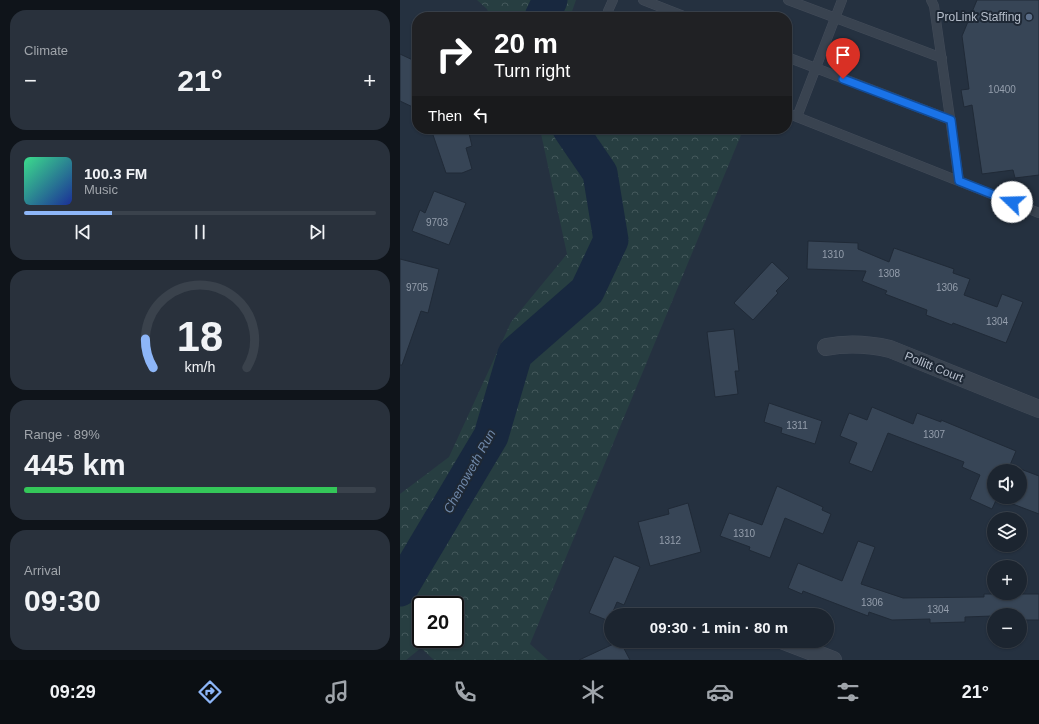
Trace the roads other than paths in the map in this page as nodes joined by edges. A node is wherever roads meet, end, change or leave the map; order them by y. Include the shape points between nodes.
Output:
1 (613, 0) edge
2 (643, 0) edge
3 (788, 0) edge
4 (842, 0) edge
5 (931, 0) edge
6 (608, 12) edge
7 (673, 12) edge
8 (835, 18) junction
9 (942, 58) junction
10 (792, 59) edge
11 (816, 68) junction
12 (792, 115) edge
13 (797, 117) junction
14 (951, 120) junction
15 (959, 181) junction
16 (1039, 212) edge
17 (826, 347) dead end
18 (1039, 409) edge
19 (802, 648) edge
20 (834, 660) edge

1 - 6 lane
2 - 7 lane
3 - 8 lane
4 - 8 lane
5 - 9 lane
8 - 9 lane
8 - 11 lane
9 - 14 lane
10 - 11 lane
11 - 13 lane
11 - 14 lane
12 - 13 lane
13 - 15 lane
14 - 15 lane
15 - 16 lane
17 - 18 street, Pollitt Court via 845,344 890,349
19 - 20 street

